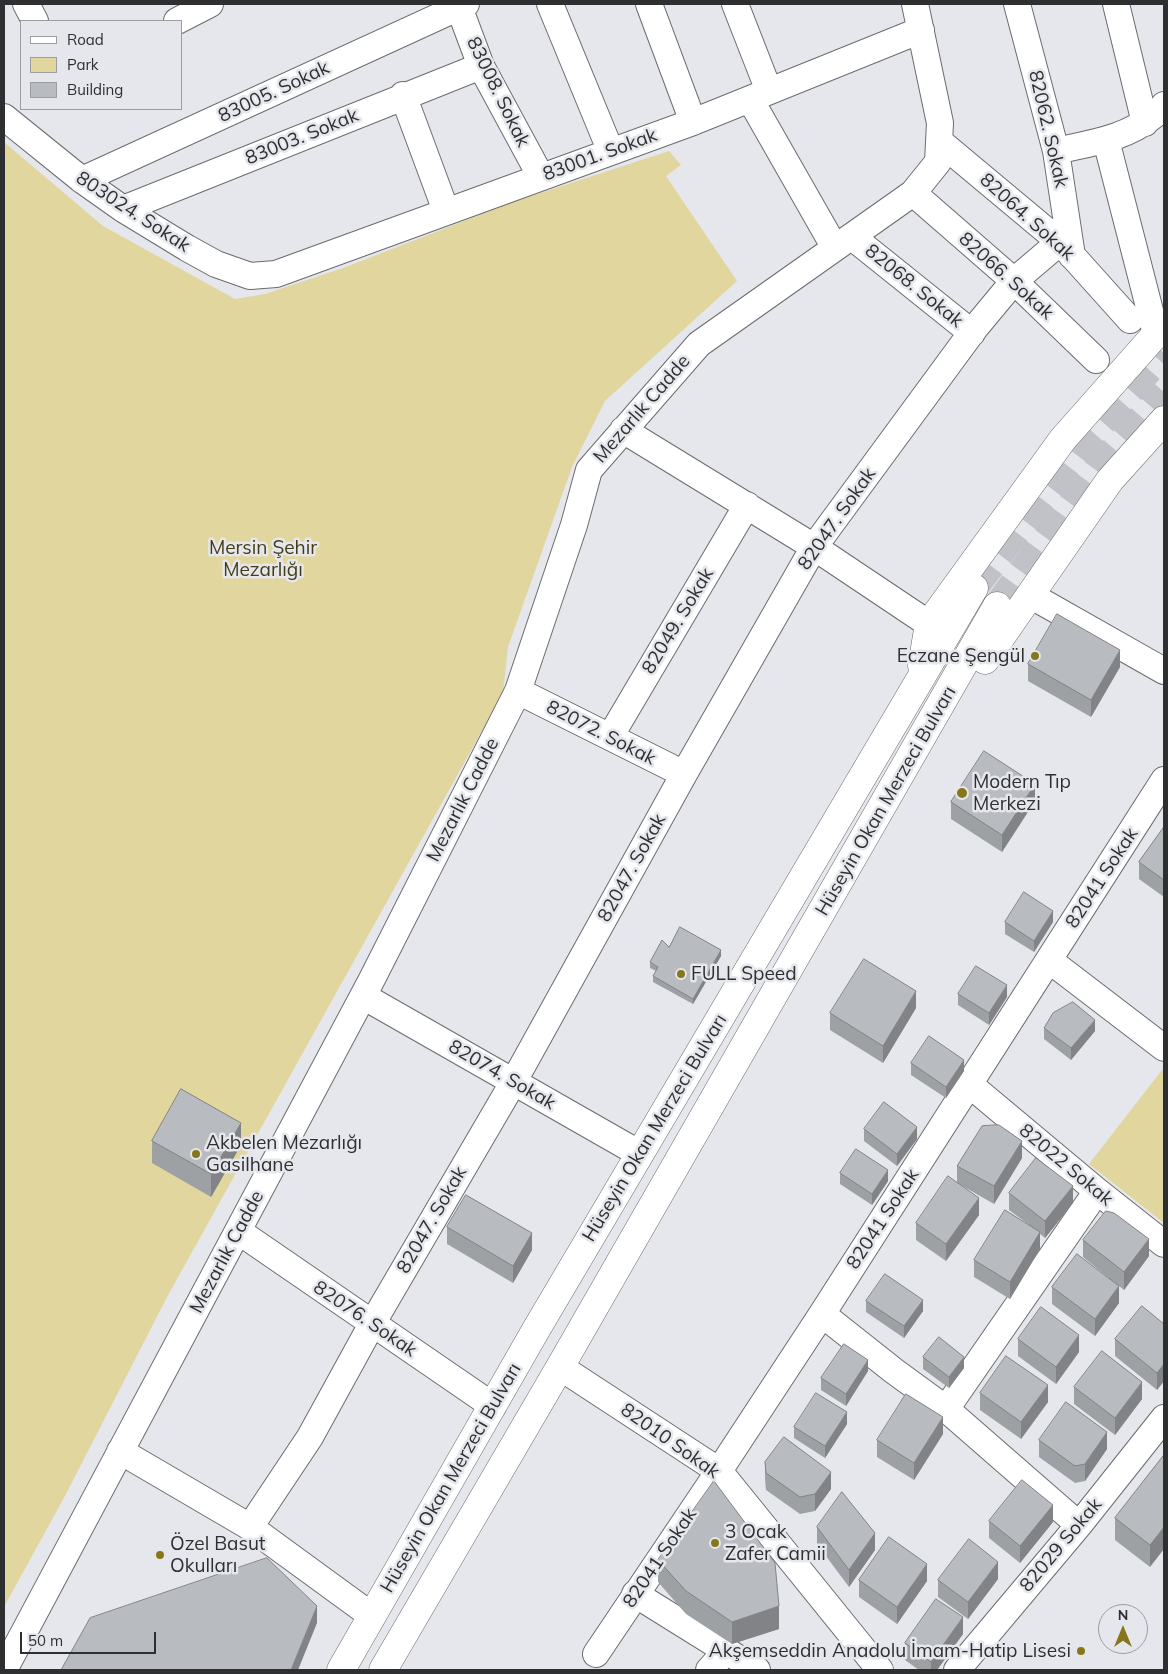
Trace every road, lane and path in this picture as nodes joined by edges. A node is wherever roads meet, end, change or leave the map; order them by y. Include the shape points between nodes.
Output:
1 (26, 4) edge
2 (210, 4) edge
3 (550, 4) edge
4 (649, 4) edge
5 (735, 4) edge
6 (915, 4) edge
7 (1018, 4) edge
8 (1116, 4) edge
9 (462, 5) edge
10 (34, 20) edge
11 (180, 20) edge
12 (921, 30) junction
13 (481, 66) junction
14 (403, 95) junction
15 (759, 95) junction
16 (1164, 105) edge
17 (20, 107) edge
18 (4, 117) edge
19 (693, 122) junction
20 (1144, 123) junction
21 (1106, 140) junction
22 (939, 141) junction
23 (1056, 151) junction
24 (610, 152) junction
25 (541, 177) junction
26 (82, 180) junction
27 (913, 193) junction
28 (123, 209) junction
29 (446, 211) junction
30 (846, 244) junction
31 (1066, 249) junction
32 (276, 274) joint
33 (1014, 281) junction
34 (1130, 320) dead end
35 (1160, 329) edge
36 (972, 333) junction
37 (1096, 360) dead end
38 (1164, 420) edge
39 (623, 430) junction
40 (747, 505) junction
41 (814, 547) junction
42 (974, 588) tunnel mouth
43 (1030, 595) junction
44 (997, 606) tunnel mouth
45 (929, 624) junction
46 (1164, 671) edge
47 (920, 680) junction
48 (518, 691) junction
49 (946, 697) junction
50 (610, 737) junction
51 (684, 774) junction
52 (1164, 780) edge
53 (1049, 960) junction
54 (363, 996) junction
55 (1162, 1040) edge
56 (514, 1081) junction
57 (969, 1084) junction
58 (640, 1154) junction
59 (1097, 1191) junction
60 (238, 1231) junction
61 (1164, 1244) edge
62 (822, 1314) junction
63 (372, 1324) junction
64 (560, 1367) junction
65 (493, 1406) junction
66 (946, 1409) junction
67 (1164, 1418) edge
68 (120, 1451) junction
69 (719, 1471) junction
70 (1079, 1525) junction
71 (250, 1526) junction
72 (635, 1594) junction
73 (372, 1616) junction
74 (727, 1650) junction
75 (596, 1654) dead end
76 (4, 1670) edge
77 (341, 1670) edge
78 (383, 1670) edge
79 (709, 1670) edge
80 (757, 1670) edge
81 (880, 1670) edge
82 (957, 1670) edge

1 - 10 street
2 - 11 street
3 - 24 street
4 - 19 street
5 - 15 street
6 - 12 street, Mezarlık Cadde
7 - 23 street, 82062. Sokak
8 - 20 street
9 - 13 street, 83008. Sokak
9 - 26 street, 83005. Sokak
12 - 15 street, 83001. Sokak
12 - 22 street, Mezarlık Cadde via 940,123
13 - 14 street, 83003. Sokak
13 - 25 street, 83008. Sokak
14 - 28 street, 83003. Sokak
14 - 29 street
15 - 19 street, 83001. Sokak
15 - 30 street
16 - 20 street
17 - 18 street
18 - 26 street, 803024. Sokak
19 - 24 street, 83001. Sokak
20 - 21 street
21 - 23 street
21 - 35 street
22 - 27 street, Mezarlık Cadde via 938,162
22 - 31 street, 82064. Sokak
23 - 31 street, 82062. Sokak
24 - 25 street, 83001. Sokak
25 - 29 street, 83001. Sokak
26 - 28 street, 803024. Sokak
27 - 30 street, Mezarlık Cadde
27 - 33 street, 82066. Sokak
28 - 32 street, 803024. Sokak via 216,264 250,276
29 - 32 street, 83001. Sokak
30 - 36 street, 82068. Sokak
30 - 39 street, Mezarlık Cadde via 699,344
31 - 33 street, 82047. Sokak
31 - 34 street, 82064. Sokak
33 - 36 street, 82047. Sokak
33 - 37 street, 82066. Sokak
35 - 45 main road via 1063,439
36 - 41 street, 82047. Sokak
38 - 43 main road via 1110,480
39 - 40 street
39 - 48 street, Mezarlık Cadde via 589,470 574,525
40 - 41 street
40 - 50 street, 82049. Sokak
41 - 45 street
41 - 51 street, 82047. Sokak
42 - 47 main road, Hüseyin Okan Merzeci Bulvarı
43 - 46 street
43 - 49 main road via 984,662
44 - 49 main road, Hüseyin Okan Merzeci Bulvarı
45 - 47 main road
47 - 58 main road, Hüseyin Okan Merzeci Bulvarı
48 - 50 street, 82072. Sokak
48 - 54 street, Mezarlık Cadde
49 - 64 main road, Hüseyin Okan Merzeci Bulvarı
50 - 51 street, 82072. Sokak
51 - 56 street, 82047. Sokak
52 - 53 street, 82041 Sokak
53 - 55 street
53 - 57 street, 82041 Sokak
54 - 56 street, 82074. Sokak
54 - 60 street, Mezarlık Cadde
56 - 58 street, 82074. Sokak
56 - 63 street, 82047. Sokak
57 - 59 street, 82022 Sokak
57 - 62 street, 82041 Sokak
58 - 65 main road, Hüseyin Okan Merzeci Bulvarı
59 - 61 street, 82022 Sokak
59 - 66 street
60 - 63 street, 82076. Sokak
60 - 68 street, Mezarlık Cadde
62 - 66 street
62 - 69 street, 82041 Sokak
63 - 65 street, 82076. Sokak
63 - 71 street, 82047. Sokak via 310,1436
64 - 69 street, 82010 Sokak
64 - 78 main road, Hüseyin Okan Merzeci Bulvarı
65 - 73 main road, Hüseyin Okan Merzeci Bulvarı
66 - 70 street
67 - 70 street, 82029 Sokak
68 - 71 street
68 - 76 street, Mezarlık Cadde
69 - 72 street, 82041 Sokak
69 - 81 street, 82010 Sokak
70 - 82 street, 82029 Sokak
71 - 73 street
72 - 74 street
72 - 75 street, 82041 Sokak
73 - 77 main road, Hüseyin Okan Merzeci Bulvarı
74 - 79 street
74 - 80 street

